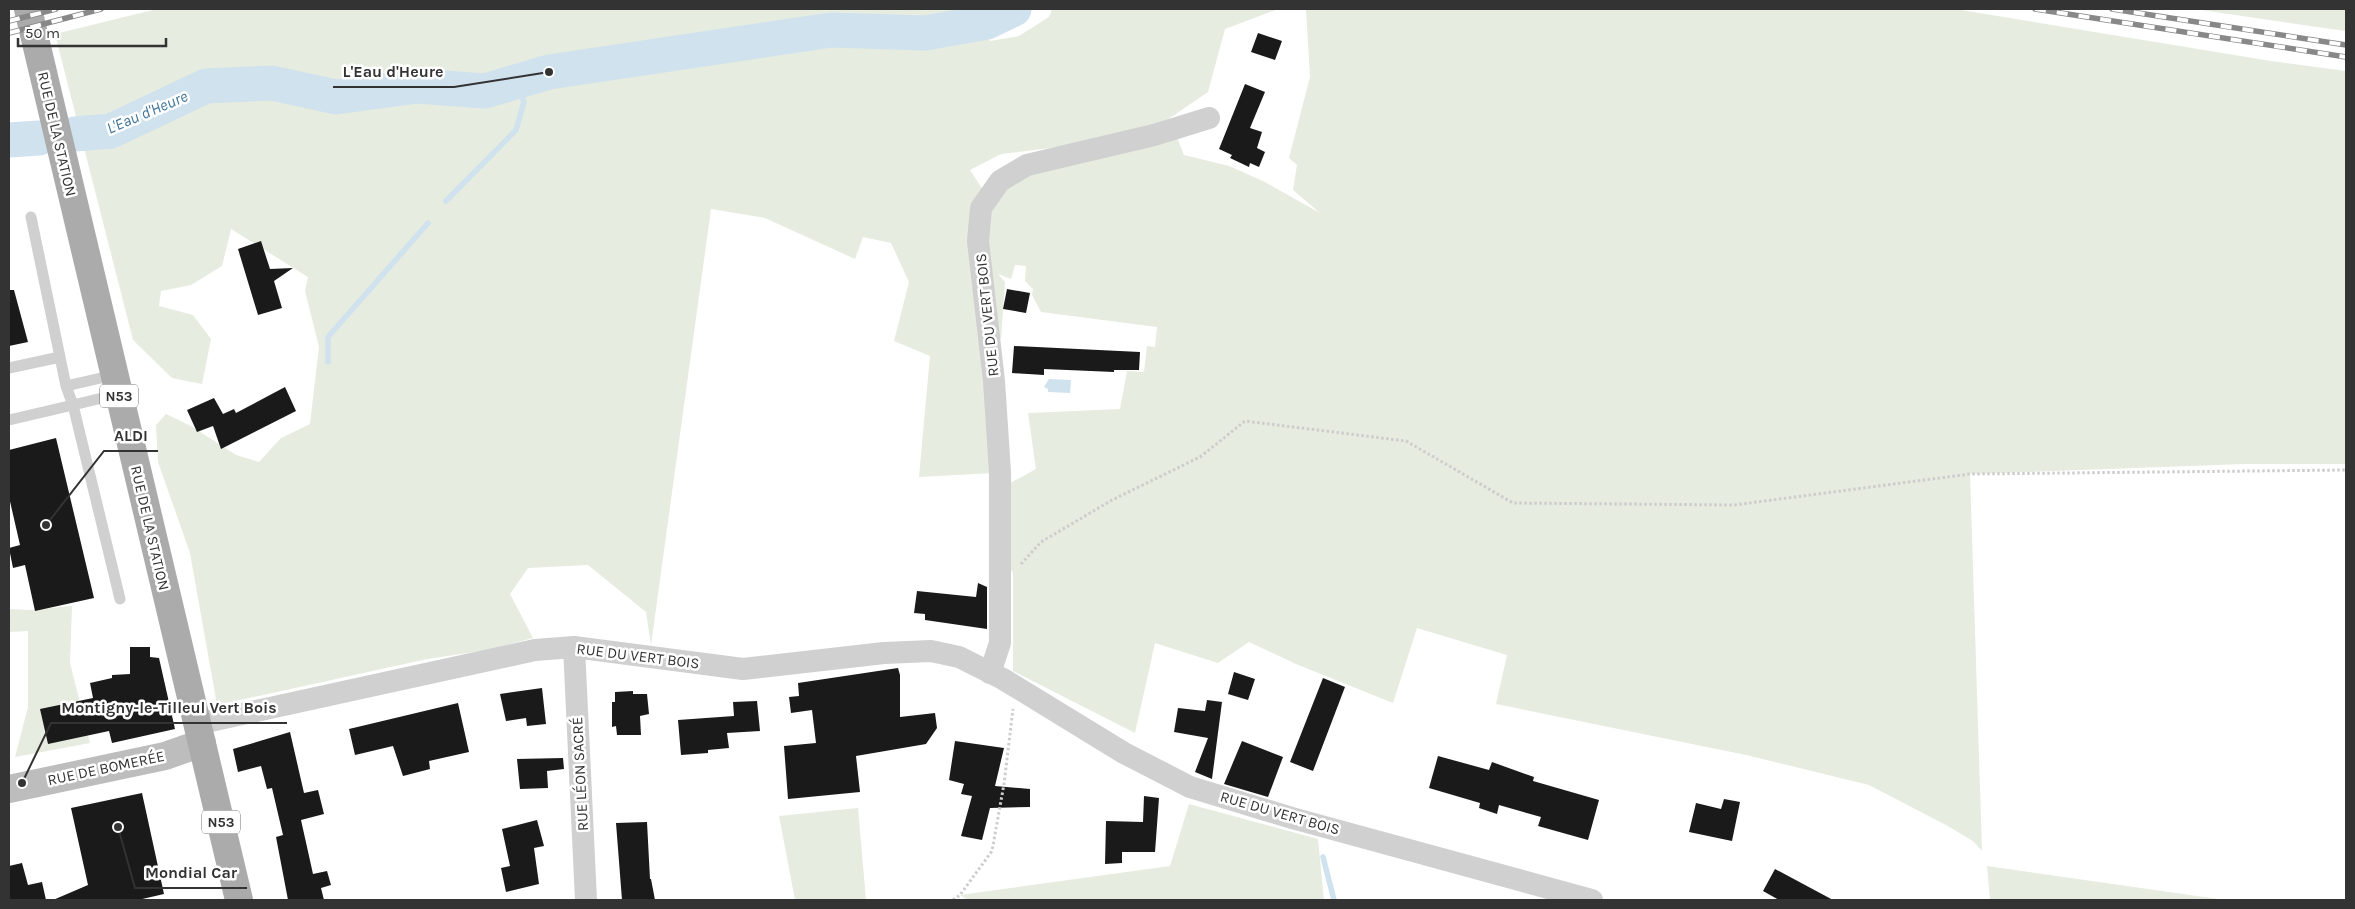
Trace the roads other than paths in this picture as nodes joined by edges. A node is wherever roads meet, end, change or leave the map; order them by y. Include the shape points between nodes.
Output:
1 (28, 9) edge
2 (1209, 118) dead end
3 (31, 217) dead end
4 (60, 357) junction
5 (9, 368) edge
6 (116, 385) junction
7 (66, 386) junction
8 (73, 404) junction
9 (9, 420) edge
10 (120, 599) dead end
11 (574, 647) junction
12 (990, 673) junction
13 (200, 733) junction
14 (9, 789) edge
15 (239, 900) edge
16 (586, 900) edge
17 (1592, 900) edge

1 - 6 main road, RUE DE LA STATION / N53
2 - 12 street, RUE DU VERT BOIS via 1027,166 1000,181 981,208 978,241 994,380 1000,472 1000,643
3 - 4 lane
4 - 5 lane
4 - 7 lane
6 - 7 lane
6 - 8 lane
6 - 13 main road, RUE DE LA STATION / N53
7 - 8 lane
8 - 9 lane
8 - 10 lane
11 - 12 street, RUE DU VERT BOIS via 742,669 884,652 931,651 959,657
11 - 13 street, RUE DU VERT BOIS via 535,650
11 - 16 street, RUE LÉON SACRÉ
12 - 17 street, RUE DU VERT BOIS via 1124,753 1190,787
13 - 14 main road, RUE DE BOMERÉE via 165,756
13 - 15 main road, RUE DE LA STATION / N53

